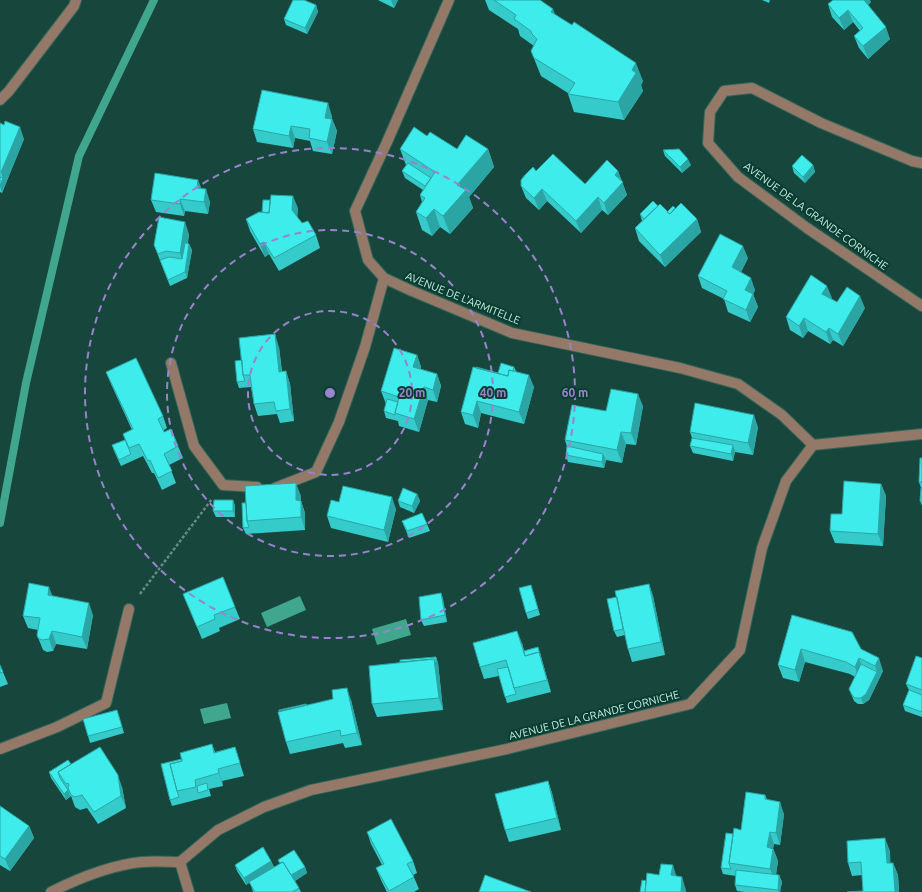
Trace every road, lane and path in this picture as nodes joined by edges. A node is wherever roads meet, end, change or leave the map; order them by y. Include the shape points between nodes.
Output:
1 (76, 0) edge
2 (449, 0) edge
3 (0, 100) edge
4 (922, 163) edge
5 (384, 278) junction
6 (922, 306) edge
7 (171, 363) dead end
8 (922, 434) edge
9 (813, 445) junction
10 (223, 484) junction
11 (129, 609) joint
12 (0, 749) edge
13 (180, 862) junction
14 (51, 892) edge
15 (189, 892) edge

1 - 3 street via 14,85
2 - 5 street, AVENUE DE L'ARMITELLE via 355,211 368,260
4 - 6 street, AVENUE DE LA GRANDE CORNICHE via 821,123 752,88 724,91 710,112 708,143 738,177 807,228
5 - 9 street, AVENUE DE L'ARMITELLE via 512,333 680,368 738,384 782,415
5 - 10 street via 360,362 316,472 276,488
7 - 10 street via 194,446
8 - 9 street
9 - 13 street, AVENUE DE LA GRANDE CORNICHE via 786,481 762,548 740,650 690,704 507,749 311,790 264,808 218,830
10 - 11 path
11 - 12 street via 106,703 57,727
13 - 14 street via 142,862 107,869 74,880
13 - 15 street

